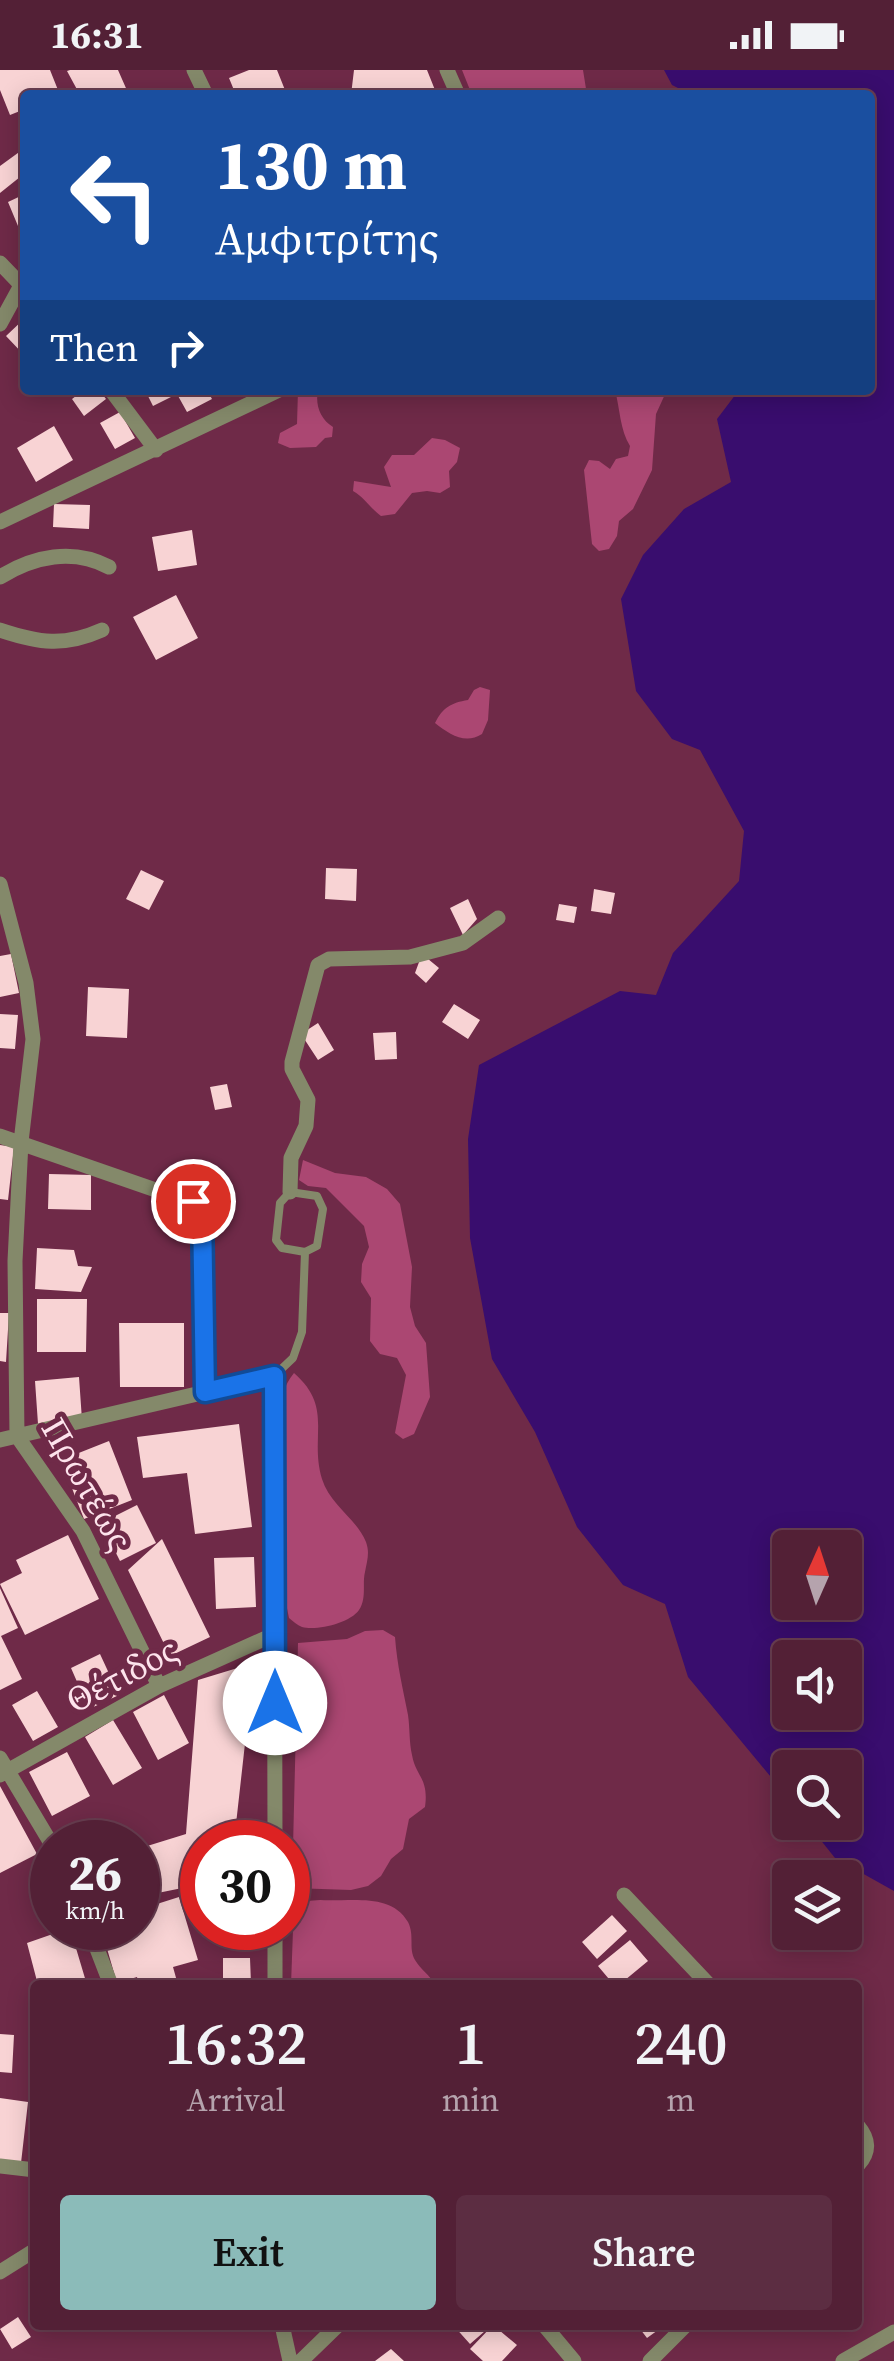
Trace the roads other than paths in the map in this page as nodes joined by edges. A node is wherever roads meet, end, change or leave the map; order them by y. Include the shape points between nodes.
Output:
1 (0, 263) edge
2 (20, 280) edge
3 (20, 291) edge
4 (0, 324) edge
5 (116, 395) edge
6 (268, 395) edge
7 (156, 450) junction
8 (0, 522) edge
9 (109, 567) dead end
10 (0, 577) edge
11 (0, 630) edge
12 (102, 630) dead end
13 (0, 884) edge
14 (498, 918) dead end
15 (0, 1136) edge
16 (21, 1142) junction
17 (290, 1192) junction
18 (304, 1252) junction
19 (274, 1376) junction
20 (205, 1392) junction
21 (8, 1438) edge
22 (275, 1634) junction
23 (160, 1686) junction
24 (2, 1768) edge
25 (36, 1820) edge
26 (275, 1820) edge
27 (624, 1895) dead end
28 (97, 1950) edge
29 (275, 1950) edge
30 (109, 1980) edge
31 (275, 1980) edge
32 (704, 1980) edge
33 (862, 2133) edge
34 (862, 2158) edge
35 (0, 2166) edge
36 (30, 2169) edge
37 (30, 2253) edge
38 (0, 2272) edge
39 (280, 2330) edge
40 (333, 2330) edge
41 (548, 2330) edge
42 (681, 2330) edge
43 (894, 2332) edge
44 (290, 2361) edge
45 (302, 2361) edge
46 (574, 2361) edge
47 (650, 2361) edge
48 (843, 2361) edge

1 - 2 street
3 - 4 street
5 - 7 street
6 - 7 street
7 - 8 street
9 - 10 street via 90,557 62,556
11 - 12 street via 58,642
13 - 16 street, Πρωτέως via 33,1039
14 - 17 street via 463,943 410,957 329,959 318,965 291,1066 308,1100 306,1126 291,1158
15 - 16 street
16 - 20 street via 199,1205
16 - 21 street, Πρωτέως
17 - 18 lane via 280,1203 276,1240
17 - 18 lane via 317,1196 323,1204 318,1246
18 - 19 lane via 302,1332 293,1358
19 - 20 street
19 - 22 street
20 - 21 street
21 - 23 street, Πρωτέως via 83,1530
22 - 23 street, Θέτιδος
22 - 26 street
23 - 24 street, Θέτιδος
24 - 25 street
27 - 32 street
28 - 30 street
29 - 31 street
33 - 34 street via 868,2144
35 - 36 street
37 - 38 street
39 - 44 street
40 - 45 street
41 - 46 street
42 - 47 street
43 - 48 street

